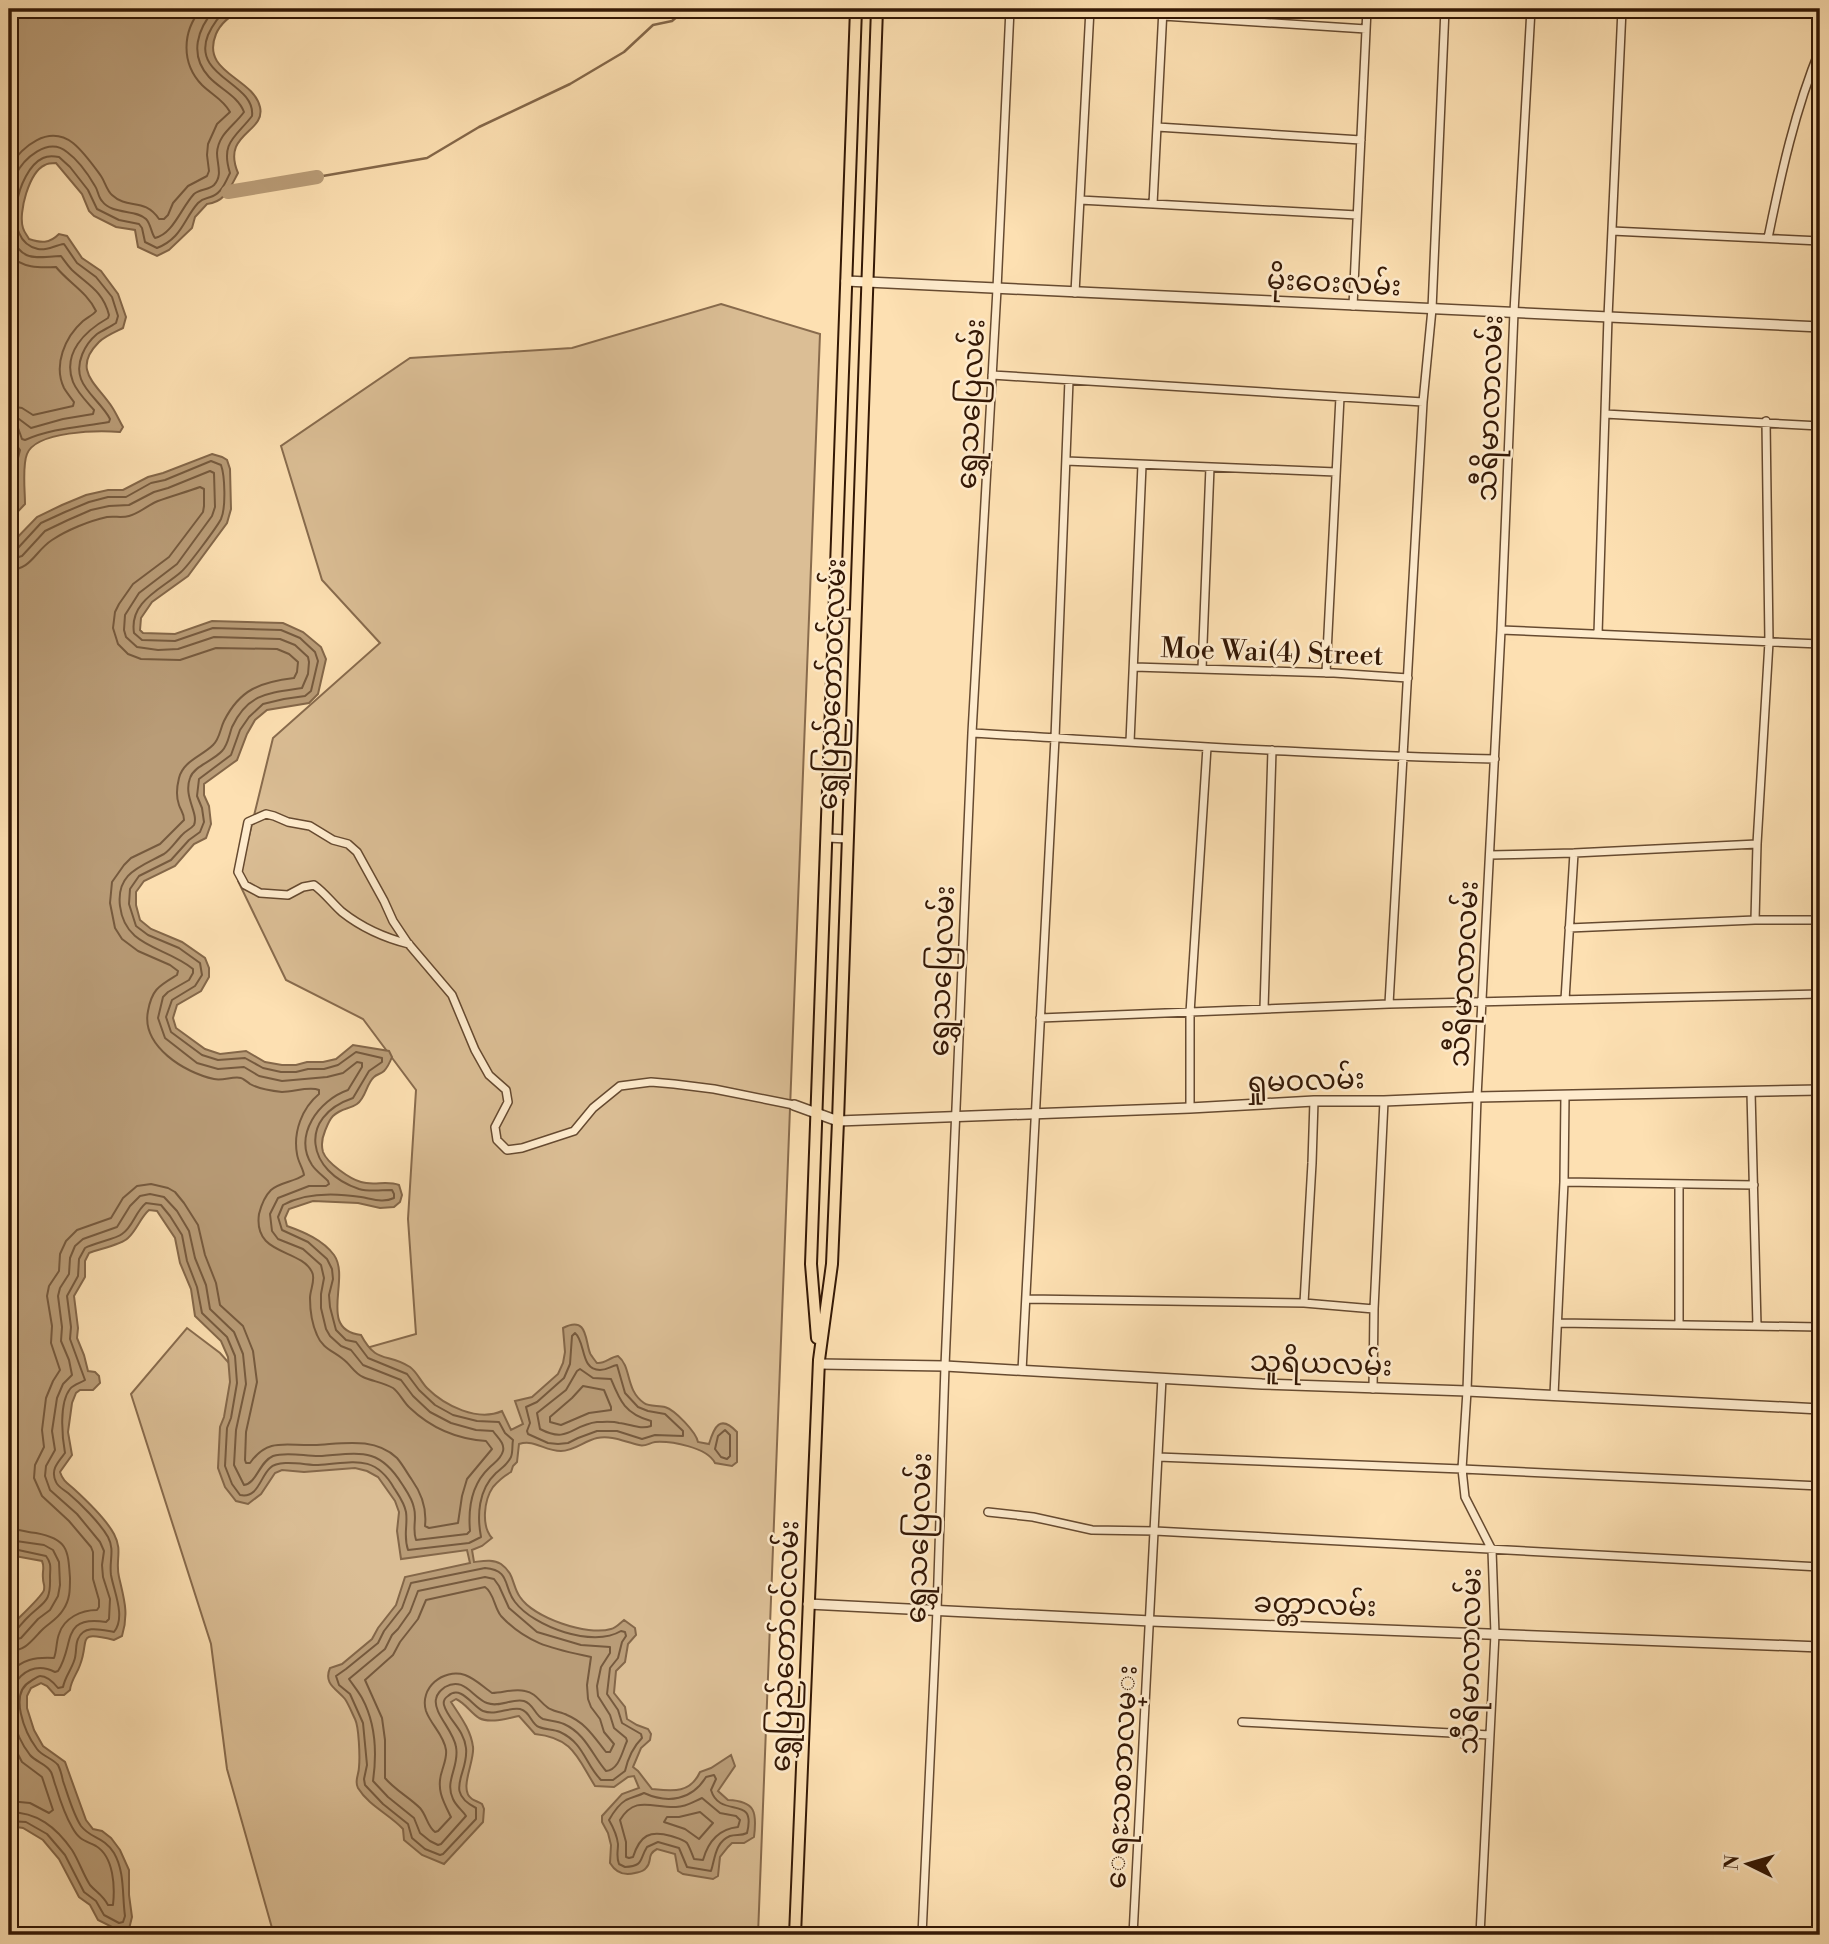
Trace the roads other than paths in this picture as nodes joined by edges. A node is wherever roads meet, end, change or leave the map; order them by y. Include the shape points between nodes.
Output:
1 (856, 9) edge
2 (877, 9) edge
3 (1010, 9) edge
4 (1090, 9) edge
5 (1367, 9) edge
6 (1445, 9) edge
7 (1531, 9) edge
8 (1622, 9) edge
9 (1163, 12) edge
10 (1366, 29) junction
11 (1820, 49) edge
12 (1157, 127) junction
13 (1361, 140) junction
14 (1080, 200) junction
15 (1153, 204) junction
16 (1357, 215) junction
17 (1612, 231) junction
18 (1768, 238) junction
19 (1820, 241) edge
20 (846, 281) junction
21 (868, 282) junction
22 (998, 289) junction
23 (1075, 293) junction
24 (1353, 306) junction
25 (1432, 309) junction
26 (1514, 312) junction
27 (1608, 317) junction
28 (1820, 327) edge
29 (992, 375) junction
30 (1069, 380) junction
31 (1340, 397) junction
32 (1423, 402) junction
33 (1605, 414) junction
34 (1766, 421) junction
35 (1820, 426) edge
36 (1066, 461) junction
37 (1142, 465) junction
38 (1210, 467) junction
39 (1336, 472) junction
40 (835, 614) junction
41 (856, 614) junction
42 (1501, 630) junction
43 (1598, 635) junction
44 (1769, 642) junction
45 (1820, 644) edge
46 (1134, 667) junction
47 (1202, 669) junction
48 (1326, 673) junction
49 (1408, 678) junction
50 (972, 733) junction
51 (1055, 738) junction
52 (1130, 743) junction
53 (1207, 747) junction
54 (1272, 750) junction
55 (1404, 757) junction
56 (1495, 759) junction
57 (827, 838) junction
58 (848, 839) junction
59 (1757, 844) junction
60 (1574, 853) junction
61 (1490, 855) junction
62 (1755, 920) junction
63 (1820, 920) edge
64 (1569, 928) junction
65 (409, 944) junction
66 (1820, 994) edge
67 (1565, 1000) junction
68 (1483, 1001) junction
69 (1389, 1004) junction
70 (1264, 1009) junction
71 (1190, 1013) junction
72 (1040, 1018) junction
73 (1820, 1090) edge
74 (1751, 1092) junction
75 (1565, 1095) junction
76 (1477, 1097) junction
77 (1314, 1101) junction
78 (1384, 1101) junction
79 (794, 1105) joint
80 (1190, 1108) junction
81 (1035, 1112) junction
82 (817, 1113) junction
83 (956, 1117) junction
84 (838, 1121) junction
85 (1564, 1182) junction
86 (1679, 1184) junction
87 (1754, 1185) junction
88 (1026, 1299) junction
89 (1304, 1303) junction
90 (1374, 1309) junction
91 (1559, 1323) junction
92 (1679, 1325) junction
93 (1757, 1326) junction
94 (1820, 1327) edge
95 (819, 1362) junction
96 (945, 1366) junction
97 (1022, 1371) junction
98 (1162, 1378) junction
99 (1373, 1389) junction
100 (1467, 1391) junction
101 (1554, 1395) junction
102 (1820, 1409) edge
103 (1158, 1457) junction
104 (1462, 1469) junction
105 (1820, 1486) edge
106 (988, 1512) dead end
107 (1155, 1531) junction
108 (1492, 1550) junction
109 (1820, 1567) edge
110 (808, 1604) junction
111 (937, 1610) junction
112 (1151, 1621) junction
113 (1495, 1634) junction
114 (1820, 1647) edge
115 (1242, 1722) dead end
116 (1490, 1735) junction
117 (795, 1935) edge
118 (922, 1935) edge
119 (1133, 1935) edge
120 (1479, 1935) edge

1 - 20 main road, ရွှေပြည်တော်ဝင်လမ်း
2 - 21 main road, ရွှေပြည်တော်ဝင်လမ်း
3 - 22 street, ရွှေသပြေလမ်း
4 - 14 street
5 - 10 street
6 - 25 street
7 - 26 street, သီရိမာလာလမ်း
8 - 17 street
9 - 10 street
9 - 12 street
10 - 13 street
11 - 18 street via 1784,162
12 - 13 street
12 - 15 street
13 - 16 street
14 - 15 street
14 - 23 street
15 - 16 street
16 - 24 street
17 - 18 street
17 - 27 street
18 - 19 street
20 - 21 street, မိုးဝေးလမ်း
20 - 40 main road, ရွှေပြည်တော်ဝင်လမ်း
21 - 22 street, မိုးဝေးလမ်း
21 - 41 main road, ရွှေပြည်တော်ဝင်လမ်း
22 - 23 street, မိုးဝေးလမ်း
22 - 29 street, ရွှေသပြေလမ်း
23 - 24 street, မိုးဝေးလမ်း
24 - 25 street, မိုးဝေးလမ်း
25 - 26 street, မိုးဝေးလမ်း
25 - 32 street
26 - 27 street, မိုးဝေးလမ်း
26 - 42 street, သီရိမာလာလမ်း
27 - 28 street, မိုးဝေးလမ်း
27 - 33 street
29 - 30 street
29 - 50 street, ရွှေသပြေလမ်း
30 - 31 street
30 - 36 street
31 - 32 street
31 - 39 street
32 - 49 street
33 - 34 street
33 - 43 street
34 - 35 street
34 - 44 street
36 - 37 street
36 - 51 street
37 - 38 street
37 - 46 street
38 - 39 street
38 - 47 street
39 - 48 street
40 - 41 street
40 - 57 main road, ရွှေပြည်တော်ဝင်လမ်း
41 - 58 main road, ရွှေပြည်တော်ဝင်လမ်း
42 - 43 street
42 - 56 street, သီရိမာလာလမ်း
43 - 44 street
44 - 45 street
44 - 59 street
46 - 47 street, Moe Wai(4) Street
46 - 52 street
47 - 48 street, Moe Wai(4) Street
48 - 49 street, Moe Wai(4) Street
49 - 55 street
50 - 51 street
50 - 83 street, ရွှေသပြေလမ်း
51 - 52 street
51 - 72 street
52 - 53 street
53 - 54 street
53 - 71 street
54 - 55 street
54 - 70 street
55 - 56 street
55 - 69 street
56 - 61 street, သီရိမာလာလမ်း
57 - 58 street
57 - 82 main road, ရွှေပြည်တော်ဝင်လမ်း
58 - 84 main road, ရွှေပြည်တော်ဝင်လမ်း
59 - 60 street
59 - 62 street
60 - 61 street
60 - 64 street
61 - 68 street, သီရိမာလာလမ်း
62 - 63 street
62 - 64 street
64 - 67 street
65 - 65 street via 383,937 344,914 314,885 288,895 260,893 245,885 238,872 248,822 266,814 310,826 333,841 348,844 357,852
65 - 79 street via 452,995 489,1075 506,1090 508,1102 495,1127 497,1140 507,1150 574,1131 620,1086 674,1084
66 - 67 street
67 - 68 street
68 - 69 street
68 - 76 street, သီရိမာလာလမ်း
69 - 70 street
70 - 71 street
71 - 72 street
71 - 80 street
72 - 81 street
73 - 74 street, ရှုမဝလမ်း
74 - 75 street, ရှုမဝလမ်း
74 - 87 street
75 - 76 street, ရှုမဝလမ်း
75 - 85 street
76 - 78 street, ရှုမဝလမ်း
76 - 100 street, သီရိမာလာလမ်း
77 - 78 street, ရှုမဝလမ်း
77 - 80 street, ရှုမဝလမ်း
77 - 89 street
78 - 90 street
79 - 82 street, ရှုမဝလမ်း
80 - 81 street, ရှုမဝလမ်း
81 - 83 street, ရှုမဝလမ်း
81 - 88 street
82 - 84 street, ရှုမဝလမ်း
82 - 95 main road, ရွှေပြည်တော်ဝင်လမ်း via 811,1264
83 - 84 street, ရှုမဝလမ်း
83 - 96 street, ရွှေသပြေလမ်း
84 - 95 main road, ရွှေပြည်တော်ဝင်လမ်း via 832,1264
85 - 86 street
85 - 91 street
86 - 87 street
86 - 92 street
87 - 93 street
88 - 89 street
88 - 97 street
89 - 90 street
90 - 99 street
91 - 92 street
91 - 101 street
92 - 93 street
93 - 94 street
95 - 96 street, သူရိယလမ်း
95 - 110 main road, ရွှေပြည်တော်ဝင်လမ်း
96 - 97 street, သူရိယလမ်း
96 - 111 street, ရွှေသပြေလမ်း
97 - 98 street, သူရိယလမ်း
98 - 99 street, သူရိယလမ်း
98 - 103 street, ေရႊသစၥာလမ္း
99 - 100 street, သူရိယလမ်း
100 - 101 street, သူရိယလမ်း
100 - 104 street, သီရိမာလာလမ်း
101 - 102 street, သူရိယလမ်း
103 - 104 street
103 - 107 street, ေရႊသစၥာလမ္း
104 - 105 street
104 - 108 street, သီရိမာလာလမ်း via 1465,1497
106 - 107 street via 1092,1530
107 - 108 street
107 - 112 street, ေရႊသစၥာလမ္း
108 - 109 street
108 - 113 street, သီရိမာလာလမ်း
110 - 111 street, ခတ္တာလမ်း
110 - 117 main road, ရွှေပြည်တော်ဝင်လမ်း
111 - 112 street, ခတ္တာလမ်း
111 - 118 street, ရွှေသပြေလမ်း
112 - 113 street, ခတ္တာလမ်း
112 - 119 street, ေရႊသစၥာလမ္း
113 - 114 street, ခတ္တာလမ်း
113 - 116 street, သီရိမာလာလမ်း
115 - 116 street
116 - 120 street, သီရိမာလာလမ်း

